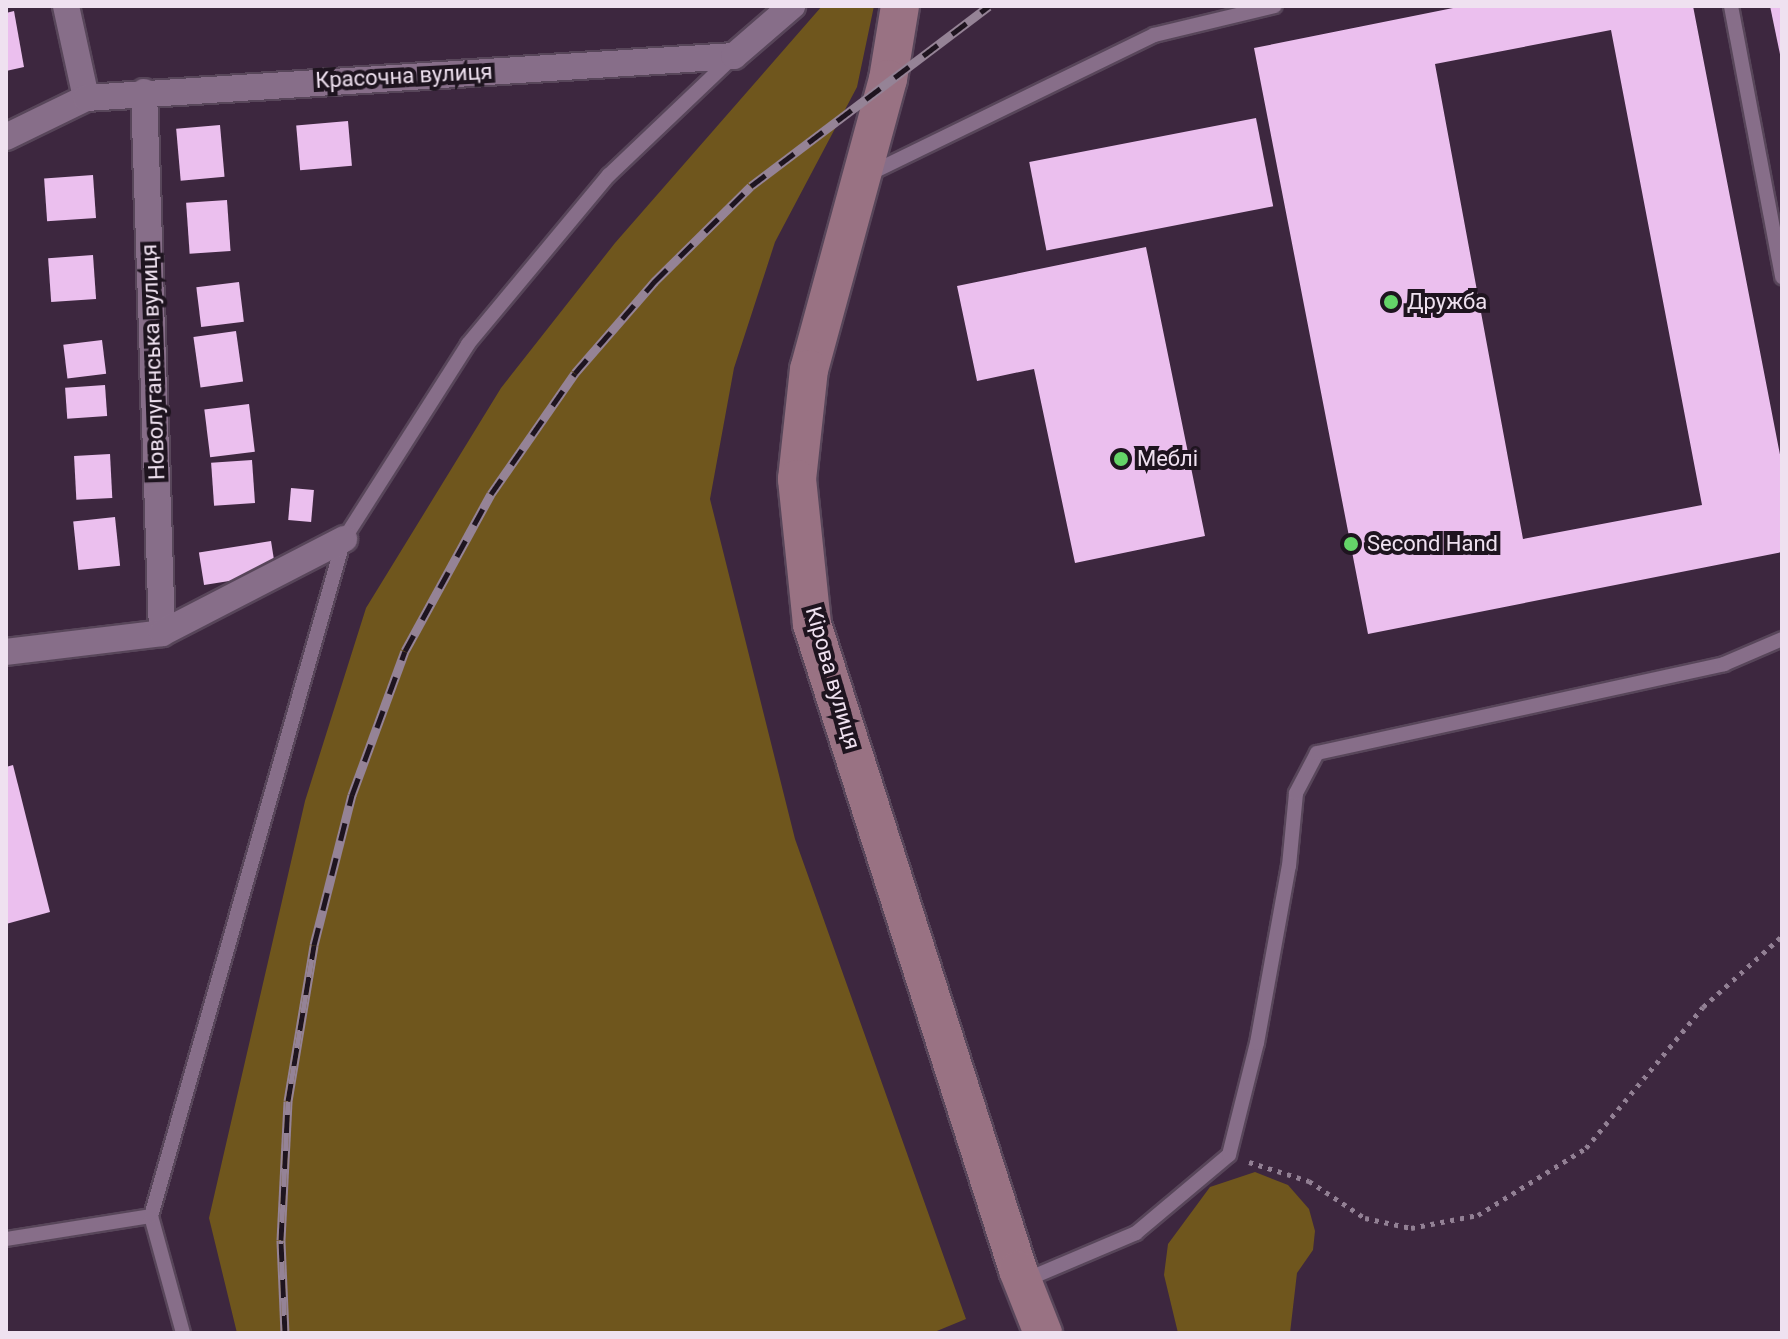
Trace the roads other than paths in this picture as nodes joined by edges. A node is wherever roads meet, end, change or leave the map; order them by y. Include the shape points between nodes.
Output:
1 (66, 6) edge
2 (792, 6) edge
3 (900, 6) edge
4 (1275, 6) edge
5 (1731, 6) edge
6 (734, 56) junction
7 (144, 92) junction
8 (86, 98) junction
9 (6, 137) edge
10 (863, 177) junction
11 (1782, 277) edge
12 (344, 539) junction
13 (162, 633) junction
14 (1782, 639) edge
15 (6, 652) edge
16 (151, 1216) junction
17 (6, 1239) edge
18 (1022, 1281) junction
19 (183, 1333) edge
20 (1043, 1333) edge

1 - 8 street
2 - 6 street
3 - 10 main road, Кірова вулиця
4 - 10 lane via 1154,35
5 - 11 lane
6 - 7 street, Красочна вулиця
6 - 12 lane via 609,175 468,344
7 - 8 street, Красочна вулиця
7 - 13 street, Новолуганська вулиця
8 - 9 street, Красочна вулиця
10 - 18 main road, Кірова вулиця via 805,400 797,479 812,624
12 - 13 street
12 - 16 lane
13 - 15 street
14 - 18 lane via 1724,664 1317,753 1296,793 1289,866 1257,1043 1229,1155 1136,1233
16 - 17 lane
16 - 19 lane
18 - 20 main road, Кірова вулиця

